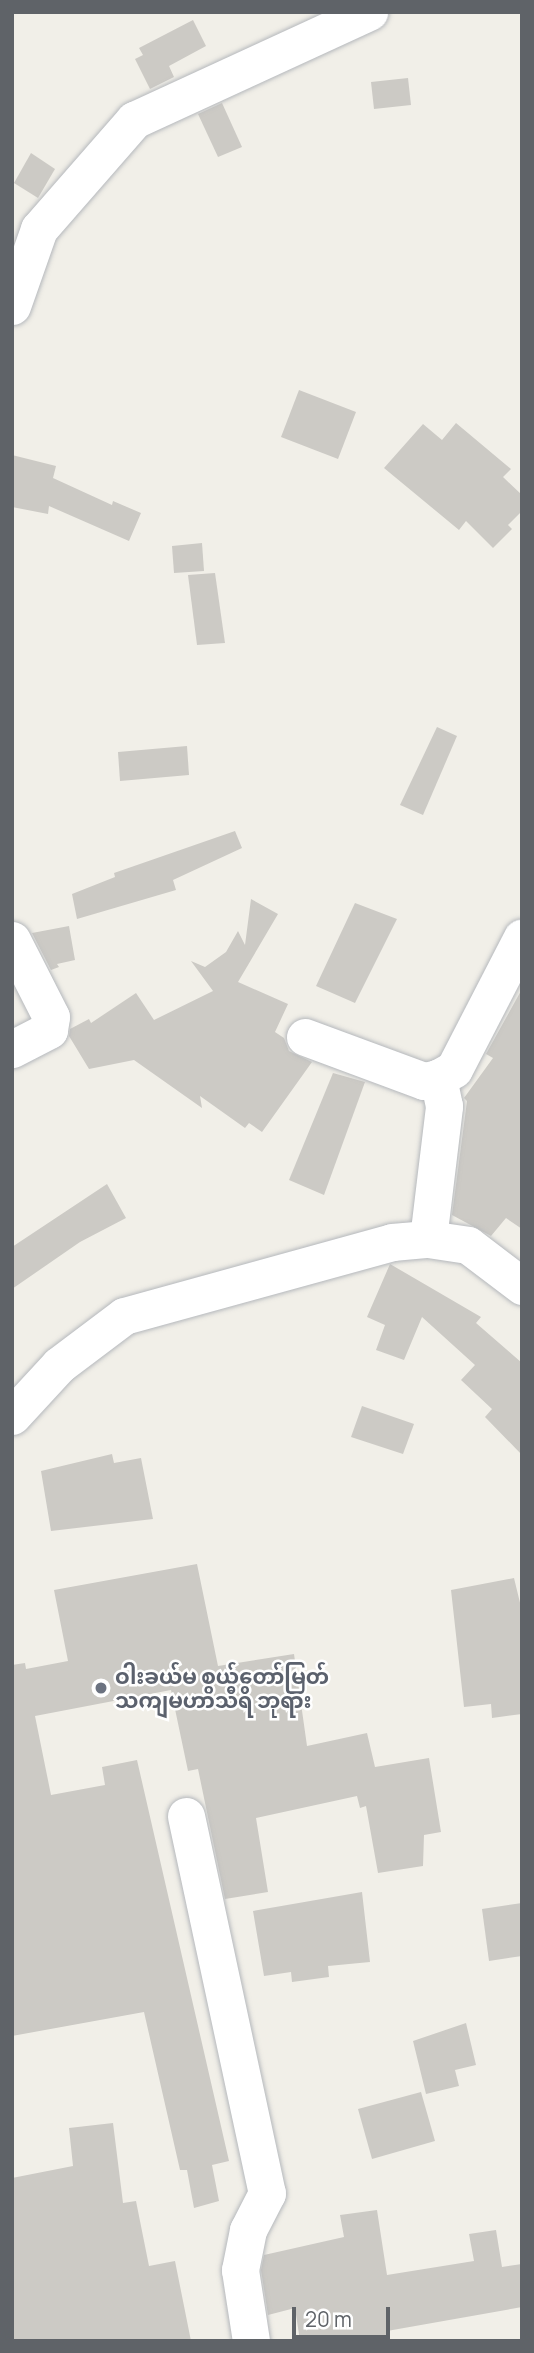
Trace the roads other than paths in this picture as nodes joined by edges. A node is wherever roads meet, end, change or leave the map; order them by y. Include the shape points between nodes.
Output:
1 (369, 12) edge
2 (12, 306) edge
3 (522, 937) edge
4 (12, 940) edge
5 (305, 1037) dead end
6 (12, 1049) edge
7 (438, 1078) junction
8 (428, 1239) junction
9 (522, 1286) edge
10 (12, 1416) edge
11 (186, 1816) dead end
12 (251, 2341) edge

1 - 2 street via 134,120 38,229
3 - 7 street via 454,1069
4 - 6 street via 51,1017 49,1030
5 - 7 street via 424,1081
7 - 8 street via 444,1106
8 - 9 street via 468,1245
8 - 10 street via 392,1242 124,1316 59,1365
11 - 12 street via 267,2193 248,2230 240,2270

